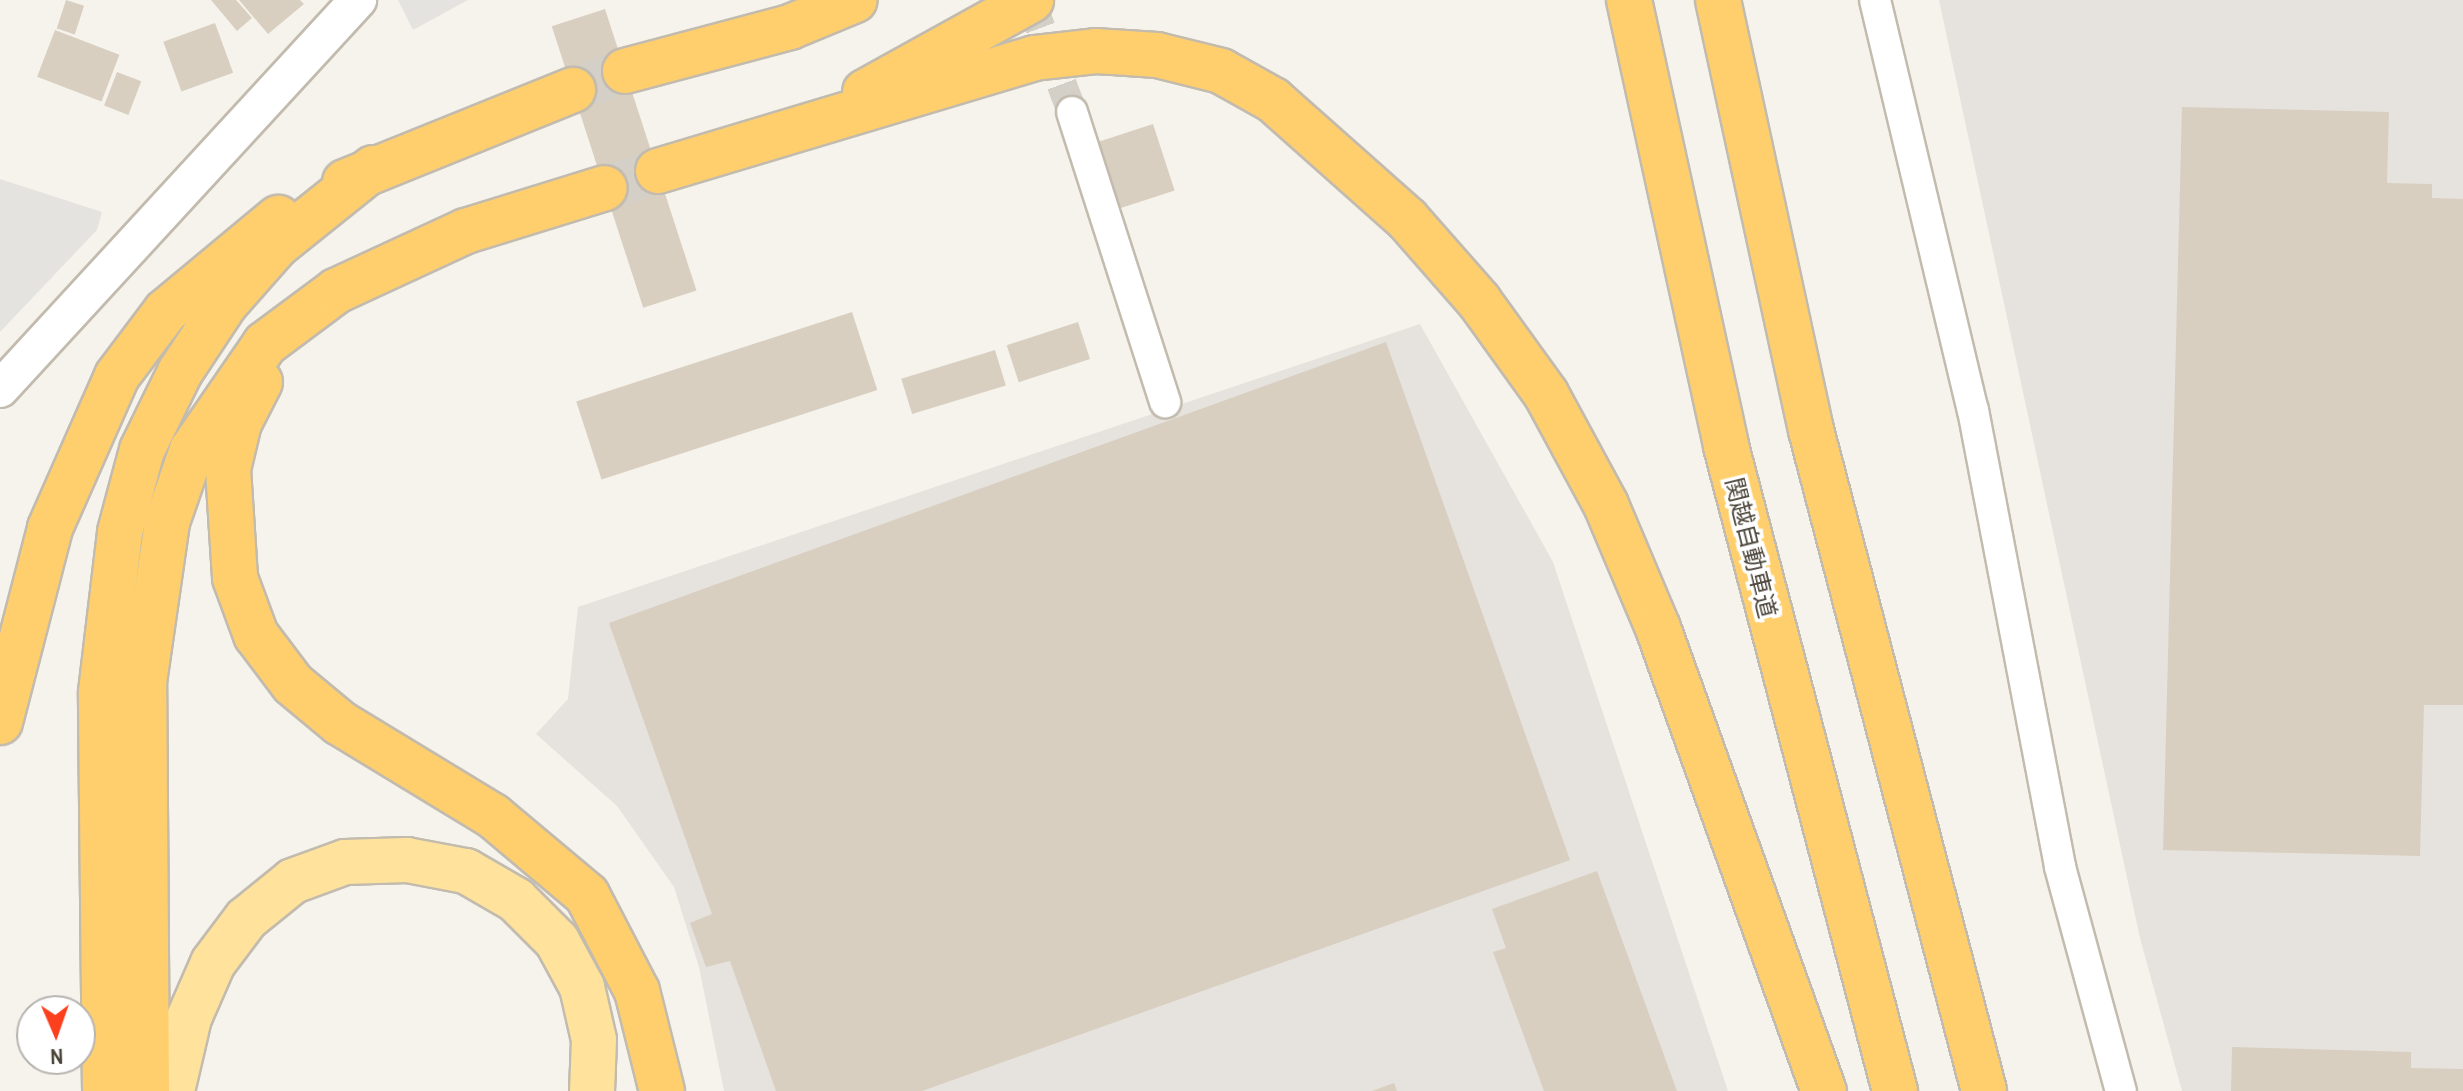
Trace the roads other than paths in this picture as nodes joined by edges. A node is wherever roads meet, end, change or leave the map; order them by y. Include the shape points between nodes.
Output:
1 (358, 0) edge
2 (855, 0) edge
3 (876, 0) edge
4 (1031, 0) edge
5 (1629, 0) edge
6 (1718, 0) edge
7 (1744, 0) edge
8 (1875, 0) edge
9 (790, 27) junction
10 (625, 71) tunnel mouth
11 (573, 90) tunnel mouth
12 (1072, 112) tunnel mouth
13 (812, 125) junction
14 (373, 168) junction
15 (658, 171) tunnel mouth
16 (605, 188) tunnel mouth
17 (336, 291) junction
18 (0, 389) edge
19 (1165, 402) dead end
20 (0, 722) edge
21 (1890, 746) junction
22 (105, 1091) edge
23 (147, 1091) edge
24 (172, 1091) edge
25 (592, 1091) edge
26 (662, 1091) edge
27 (1824, 1091) edge
28 (1895, 1091) edge
29 (1984, 1091) edge
30 (2121, 1091) edge

1 - 18 street
2 - 9 highway
3 - 9 highway
4 - 13 highway
5 - 28 highway, 関越自動車道 via 1726,446
6 - 21 highway via 1811,430
7 - 21 highway
8 - 30 street via 1973,410 2060,867
9 - 10 highway
11 - 14 highway
12 - 19 street
13 - 15 highway
13 - 27 highway via 1034,58 1096,51 1157,55 1221,71 1273,100 1335,149 1479,301 1546,394 1606,505 1727,809
14 - 20 highway via 296,206 223,257 166,311 117,376 50,528
14 - 22 highway via 277,245 225,304 180,372 142,450 120,532 101,692
16 - 17 highway via 466,231
17 - 23 highway via 265,344 223,395 192,450 167,522 144,682
17 - 26 highway via 293,335 239,423 228,522 235,578 256,635 293,684 340,723 493,816 587,895 637,991
21 - 29 highway
24 - 25 main road via 189,1018 213,963 246,919 293,881 345,862 407,860 466,871 516,900 557,941 582,987 594,1040

